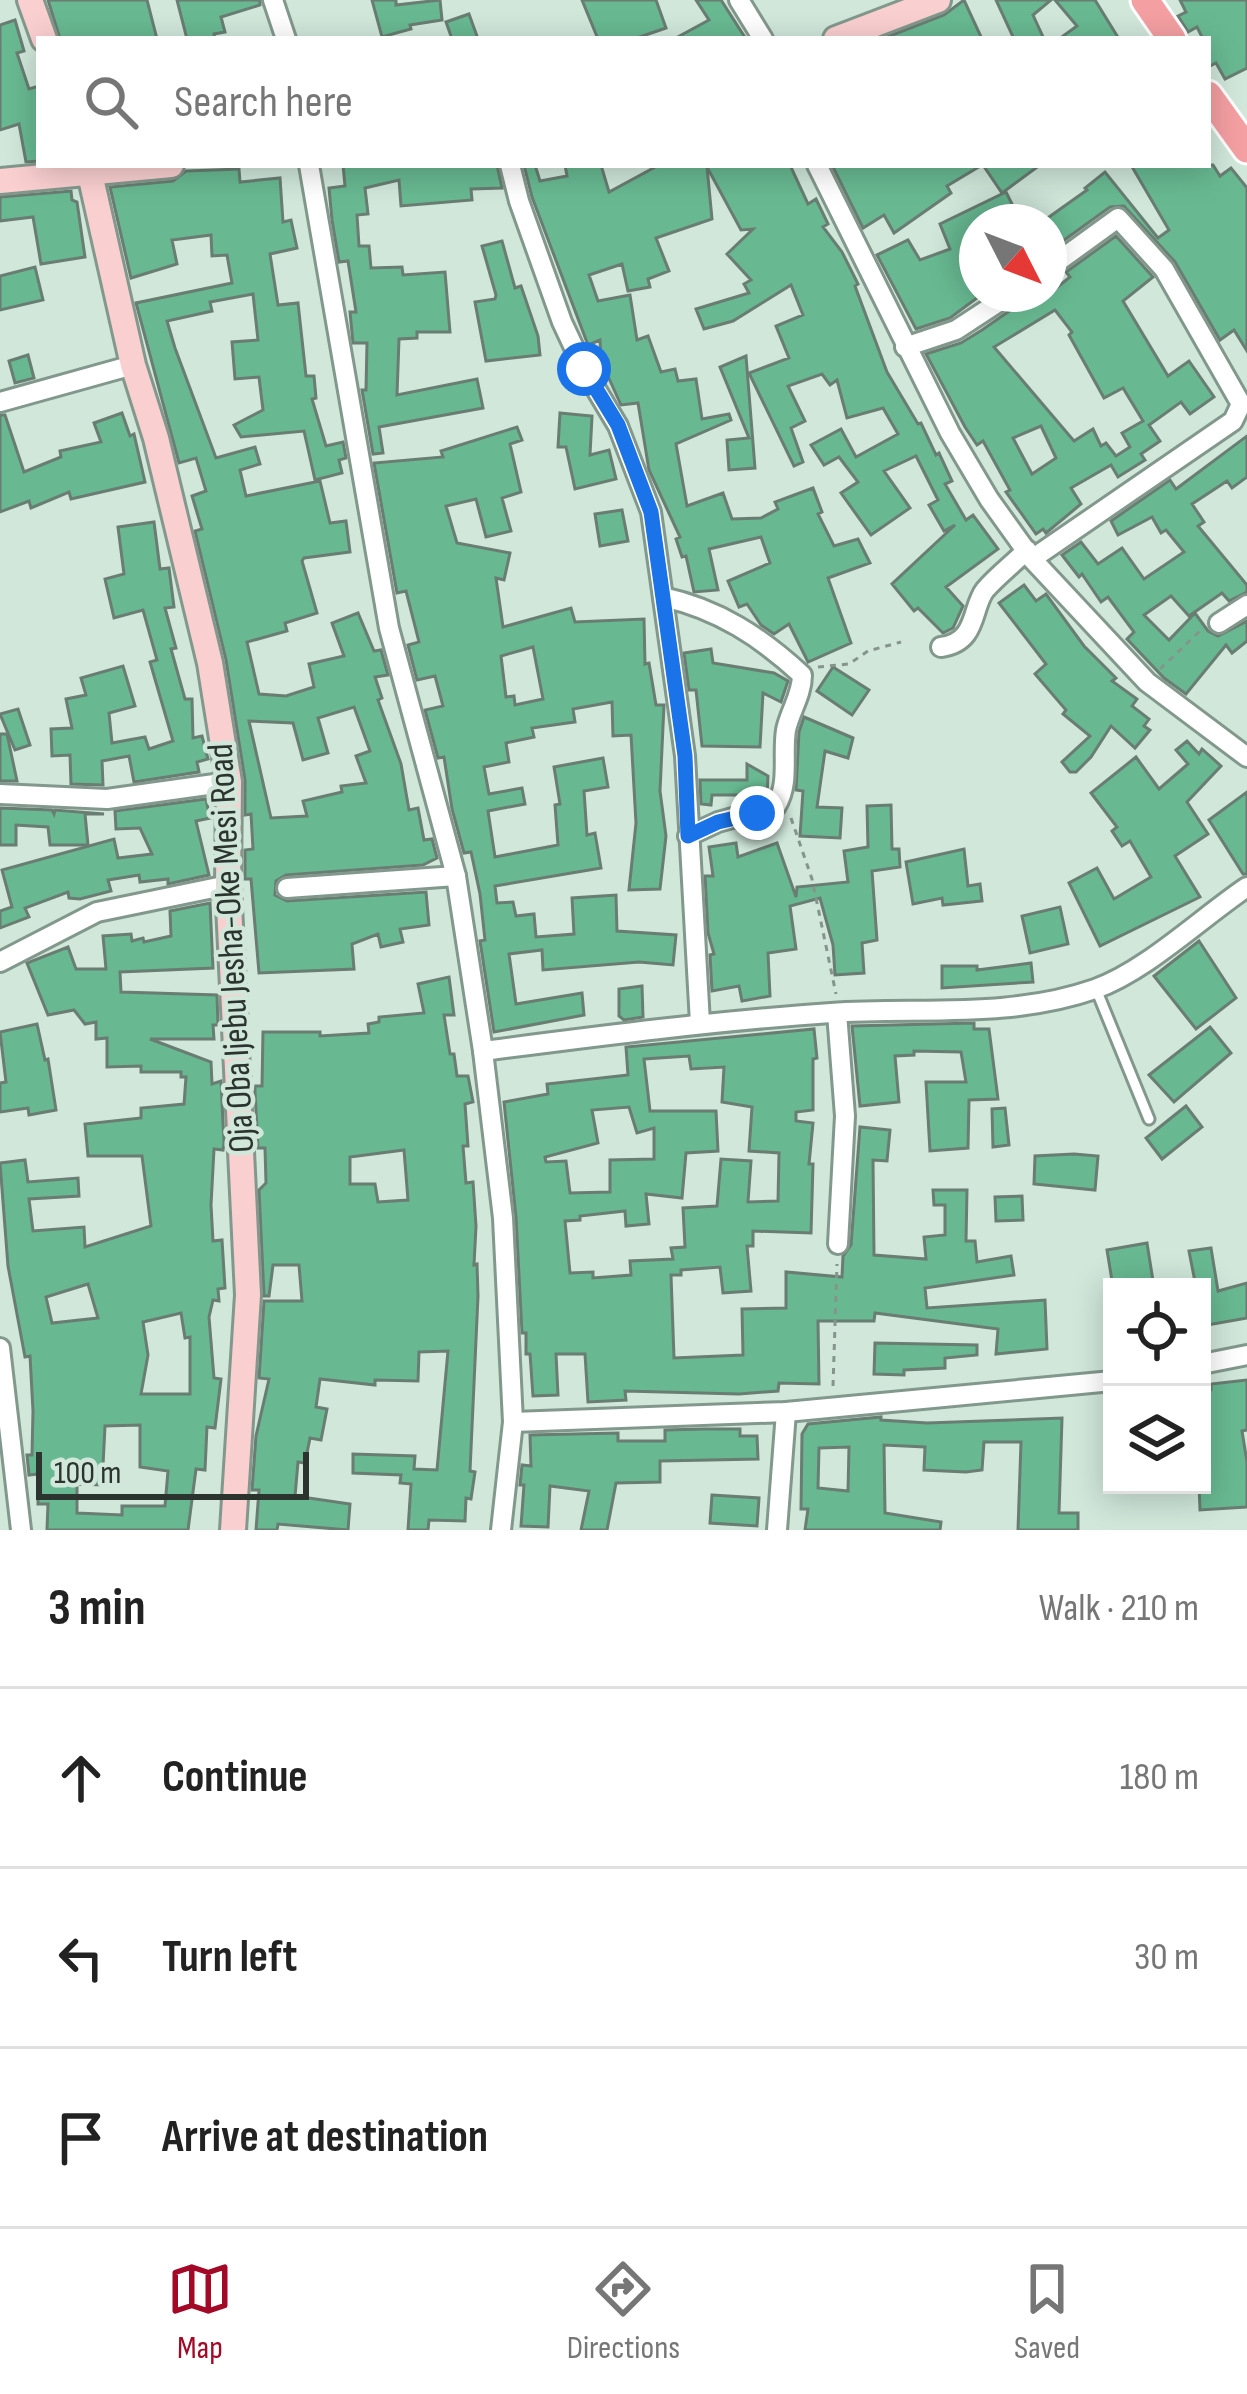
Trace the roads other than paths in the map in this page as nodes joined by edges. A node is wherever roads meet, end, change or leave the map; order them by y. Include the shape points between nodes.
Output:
1 (30, 0) edge
2 (273, 0) edge
3 (739, 0) edge
4 (938, 0) edge
5 (1145, 0) edge
6 (43, 36) edge
7 (285, 36) edge
8 (761, 36) edge
9 (844, 36) edge
10 (1170, 36) edge
11 (1211, 99) edge
12 (1247, 149) edge
13 (310, 168) edge
14 (511, 168) edge
15 (819, 168) edge
16 (90, 169) edge
17 (0, 181) edge
18 (1067, 255) edge
19 (984, 312) edge
20 (904, 347) junction
21 (133, 364) junction
22 (0, 402) edge
23 (1030, 554) junction
24 (663, 598) junction
25 (1247, 605) edge
26 (1219, 623) road end
27 (941, 647) dead end
28 (1247, 757) edge
29 (229, 782) junction
30 (0, 794) edge
31 (688, 836) junction
32 (456, 876) junction
33 (228, 885) junction
34 (1247, 887) edge
35 (287, 888) dead end
36 (0, 962) edge
37 (1096, 989) junction
38 (837, 1012) junction
39 (700, 1023) junction
40 (483, 1051) junction
41 (1149, 1119) dead end
42 (838, 1244) road end
43 (0, 1348) edge
44 (1247, 1355) edge
45 (1211, 1362) edge
46 (1103, 1382) edge
47 (786, 1412) junction
48 (513, 1422) junction
49 (21, 1530) edge
50 (232, 1530) edge
51 (501, 1530) edge
52 (777, 1530) edge

1 - 6 main road
2 - 7 street
3 - 8 street
4 - 9 main road
5 - 10 main road
11 - 12 main road
13 - 32 street via 389,628
14 - 24 street via 540,268 651,512
15 - 20 street
16 - 17 main road
16 - 21 main road, Oja Oba Ijebu Jesha-Oke Mesi Road
18 - 23 street via 1118,218 1164,269 1241,404 1233,421
19 - 20 street via 956,331
20 - 23 street via 989,499
21 - 22 street
21 - 29 main road, Oja Oba Ijebu Jesha-Oke Mesi Road via 210,664
23 - 27 street via 985,590 973,625
23 - 28 street via 1148,682
24 - 31 street
24 - 31 street via 730,621 802,675 776,806
25 - 26 street
29 - 30 street via 107,799
29 - 33 main road, Oja Oba Ijebu Jesha-Oke Mesi Road
31 - 39 street
32 - 35 street
32 - 40 street
33 - 36 street via 97,912
33 - 50 main road, Oja Oba Ijebu Jesha-Oke Mesi Road via 248,1295
34 - 37 street
37 - 38 street via 994,1012
37 - 41 lane
38 - 39 street
38 - 42 street via 845,1116
39 - 40 street
40 - 48 street via 503,1218
43 - 49 street
44 - 45 street
46 - 47 street
47 - 48 street
47 - 52 street
48 - 51 street

